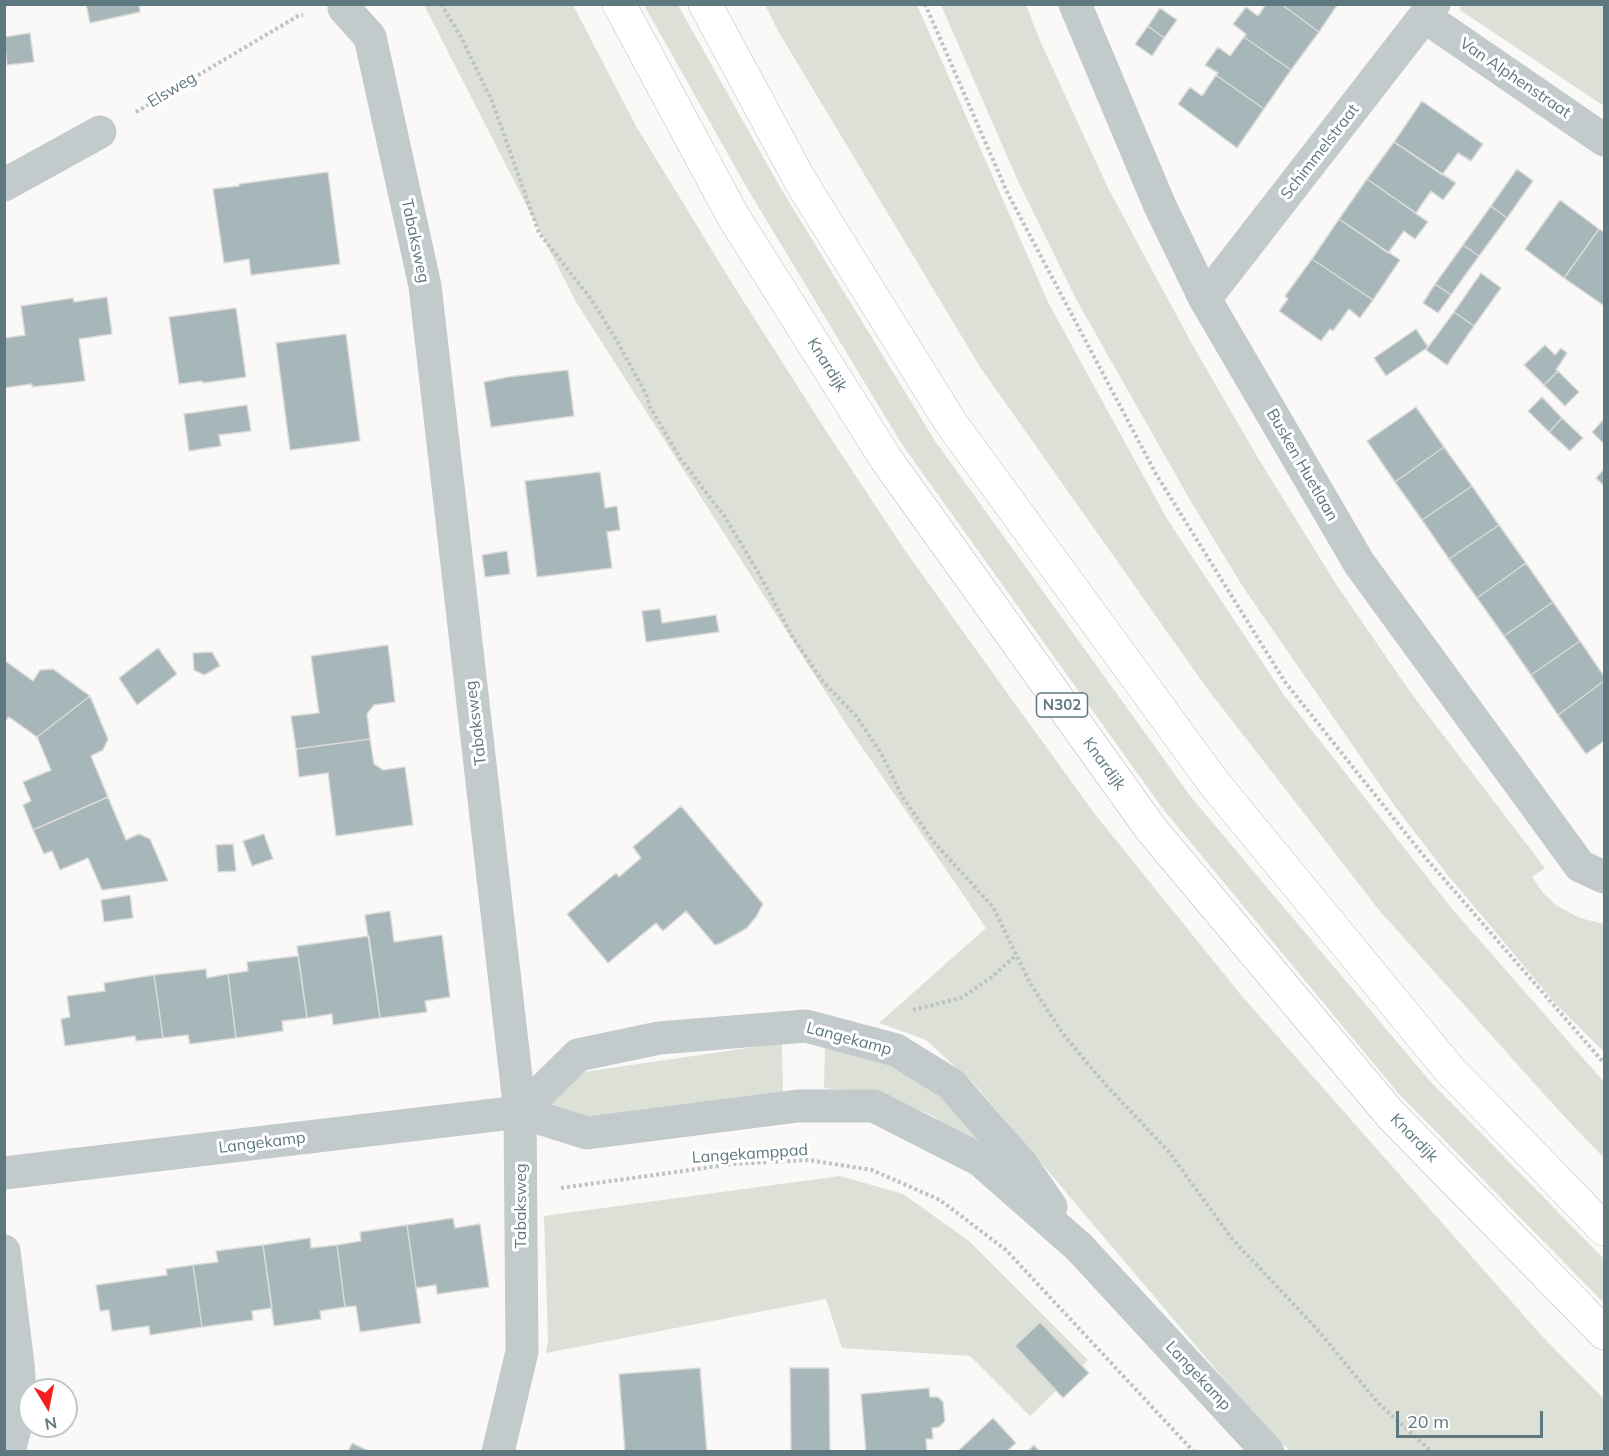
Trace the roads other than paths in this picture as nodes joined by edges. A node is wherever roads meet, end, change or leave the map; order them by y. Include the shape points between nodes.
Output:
1 (619, 4) edge
2 (705, 4) edge
3 (1075, 4) edge
4 (344, 8) road end
5 (1430, 11) edge
6 (100, 132) road end
7 (1605, 140) edge
8 (4, 185) edge
9 (1205, 299) junction
10 (1605, 877) edge
11 (520, 1112) junction
12 (4, 1173) edge
13 (1605, 1229) edge
14 (1079, 1247) junction
15 (4, 1251) edge
16 (1605, 1333) edge
17 (9, 1452) edge
18 (498, 1452) edge
19 (1268, 1452) edge

1 - 16 main road, Knardijk / N302 via 733,216 886,459 1151,829 1391,1115
2 - 13 main road via 801,182 951,423 1214,783 1449,1069
3 - 9 street, Busken Huetlaan via 1160,206
4 - 11 street, Tabaksweg via 370,37 425,286
5 - 7 street, Van Alphenstraat
5 - 9 street, Schimmelstraat
6 - 8 street
9 - 10 street, Busken Huetlaan via 1359,563 1580,866
11 - 12 street, Langekamp
11 - 14 street, Langekamp via 587,1133 798,1106 874,1106 980,1160
11 - 14 street, Langekamp via 578,1055 659,1038 806,1026 896,1050 951,1084 1022,1164
11 - 18 street, Tabaksweg via 522,1352
14 - 19 street, Langekamp
15 - 17 street via 20,1392

